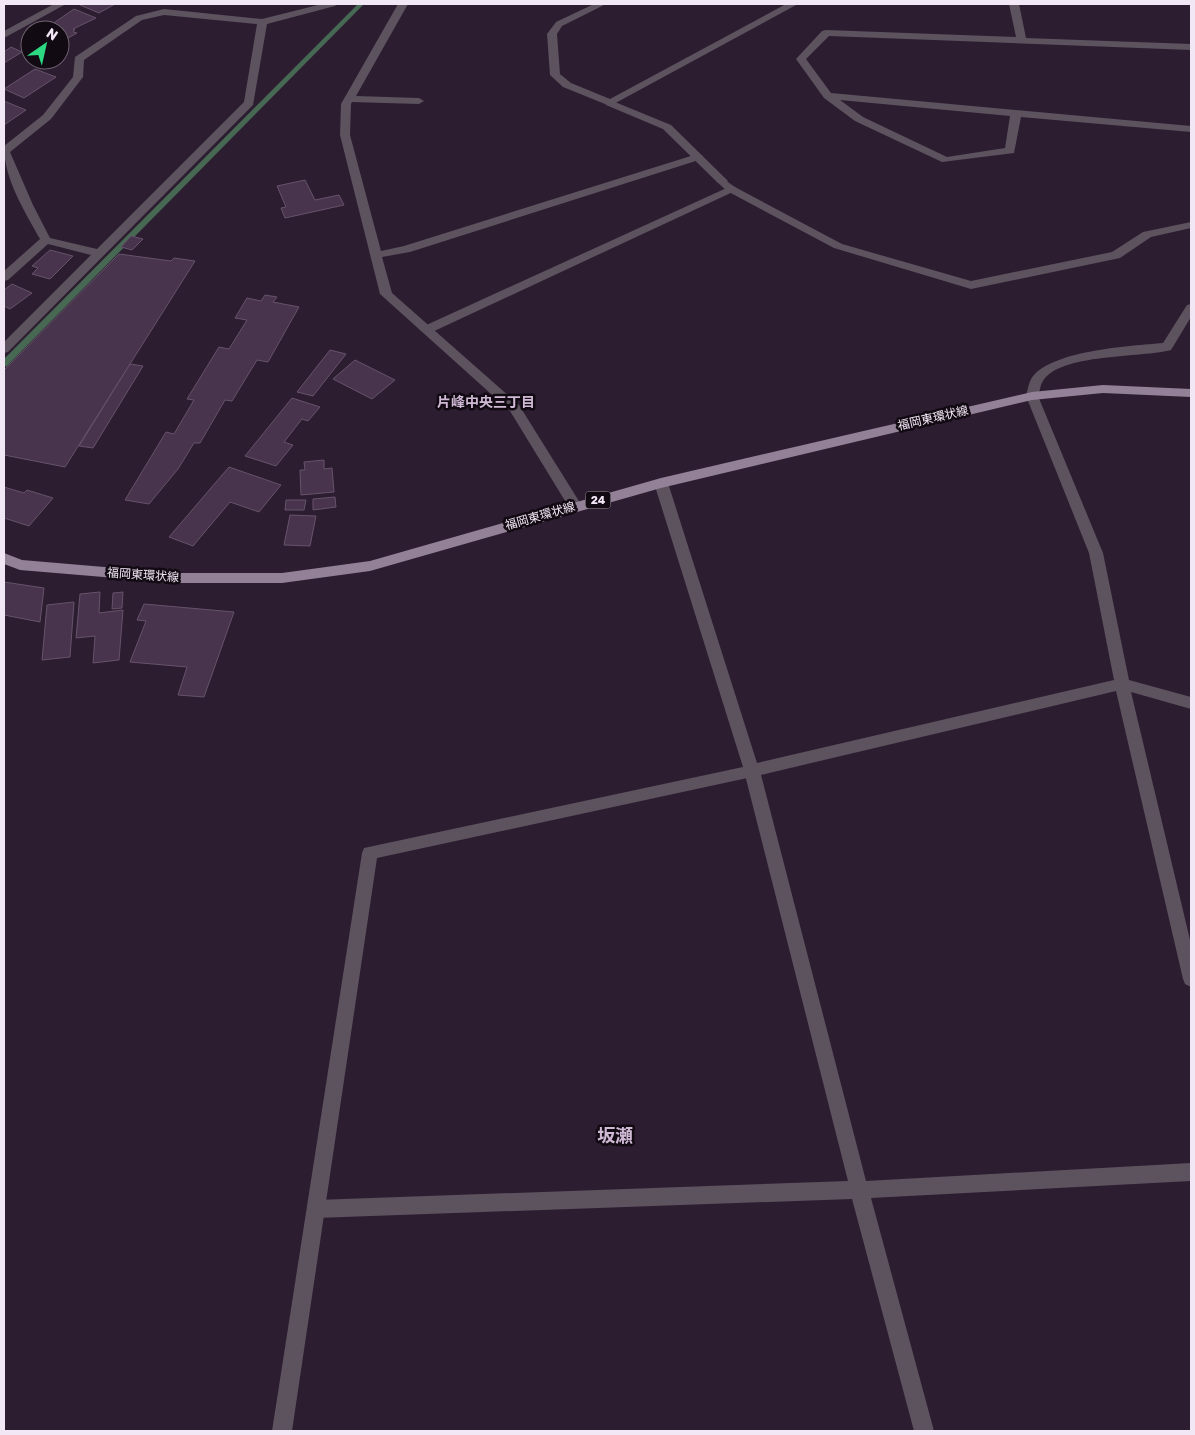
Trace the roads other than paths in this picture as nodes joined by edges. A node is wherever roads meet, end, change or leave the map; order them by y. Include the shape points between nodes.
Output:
1 (61, 4) edge
2 (332, 4) edge
3 (403, 4) edge
4 (601, 4) edge
5 (793, 4) edge
6 (1014, 4) edge
7 (262, 22) junction
8 (4, 35) edge
9 (1021, 39) junction
10 (1191, 47) edge
11 (828, 96) junction
12 (349, 99) junction
13 (419, 101) dead end
14 (610, 103) junction
15 (1016, 113) junction
16 (1191, 129) edge
17 (4, 151) edge
18 (698, 157) junction
19 (731, 190) junction
20 (1191, 225) edge
21 (46, 240) junction
22 (99, 253) junction
23 (376, 255) junction
24 (4, 277) edge
25 (1191, 308) edge
26 (426, 330) junction
27 (4, 349) edge
28 (1191, 393) edge
29 (1032, 396) junction
30 (661, 483) junction
31 (575, 506) junction
32 (4, 558) edge
33 (1122, 684) junction
34 (1191, 703) edge
35 (752, 771) junction
36 (1191, 979) edge
37 (1191, 1172) edge
38 (859, 1190) junction
39 (316, 1209) junction
40 (282, 1431) edge
41 (924, 1431) edge

1 - 8 street
2 - 7 street
3 - 12 street
4 - 14 street via 559,24 552,34 555,75 567,85
5 - 14 street
6 - 9 street
7 - 17 street via 164,12 139,18 79,59 78,77 47,117
7 - 22 street via 249,103
9 - 10 street
9 - 11 street via 826,33 801,59
11 - 15 street
11 - 15 street via 859,119 946,160 1010,151
12 - 13 street
12 - 23 street via 345,135
14 - 18 street via 667,128
15 - 16 street
17 - 21 street
18 - 19 street
18 - 23 street via 406,249
19 - 20 street via 838,246 971,285 1116,256 1147,234
19 - 26 street
21 - 22 street
21 - 24 street
22 - 27 street
23 - 26 street via 386,294
25 - 29 street via 1167,347 1100,354 1050,368 1038,378
26 - 31 street via 515,408
28 - 29 main road, 福岡東環状線 / 24 via 1103,389
29 - 30 main road, 福岡東環状線 / 24
29 - 33 street via 1096,553
30 - 31 main road, 福岡東環状線 / 24
30 - 35 street
31 - 32 main road, 福岡東環状線 / 24 via 370,566 282,578 175,578 20,564
33 - 34 street
33 - 35 street
33 - 36 street
35 - 38 street
35 - 39 street via 370,852
37 - 38 street
38 - 39 street
38 - 41 street
39 - 40 street

